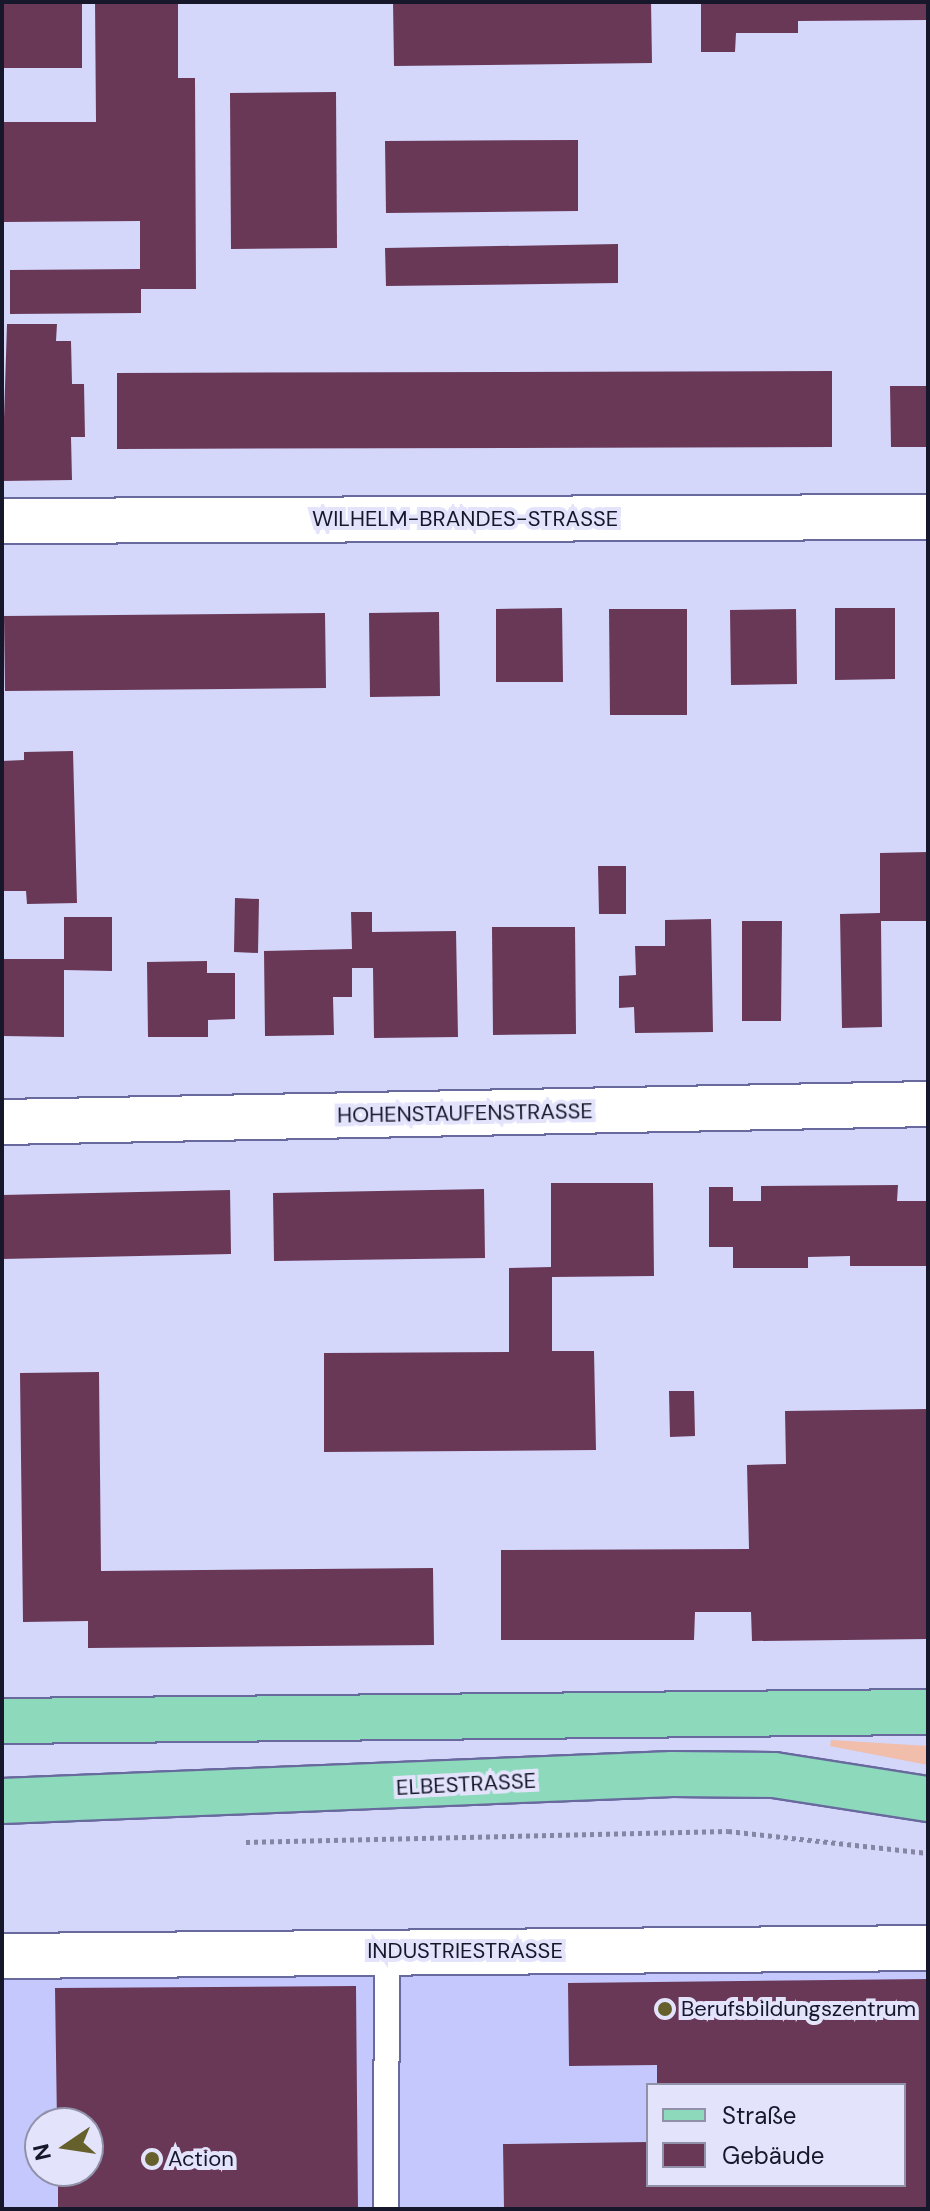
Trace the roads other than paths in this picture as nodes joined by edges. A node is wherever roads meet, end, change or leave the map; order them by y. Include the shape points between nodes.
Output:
1 (928, 517) edge
2 (2, 521) edge
3 (928, 1104) edge
4 (2, 1122) edge
5 (928, 1712) edge
6 (2, 1721) edge
7 (928, 1799) edge
8 (2, 1801) edge
9 (928, 1948) edge
10 (387, 1952) junction
11 (2, 1956) edge
12 (386, 2209) edge

1 - 2 street, WILHELM-BRANDES-STRASSE
3 - 4 street, HOHENSTAUFENSTRASSE
5 - 6 main road
7 - 8 main road, ELBESTRASSE via 774,1775 672,1774
9 - 10 street, INDUSTRIESTRASSE
10 - 11 street, INDUSTRIESTRASSE
10 - 12 lane

